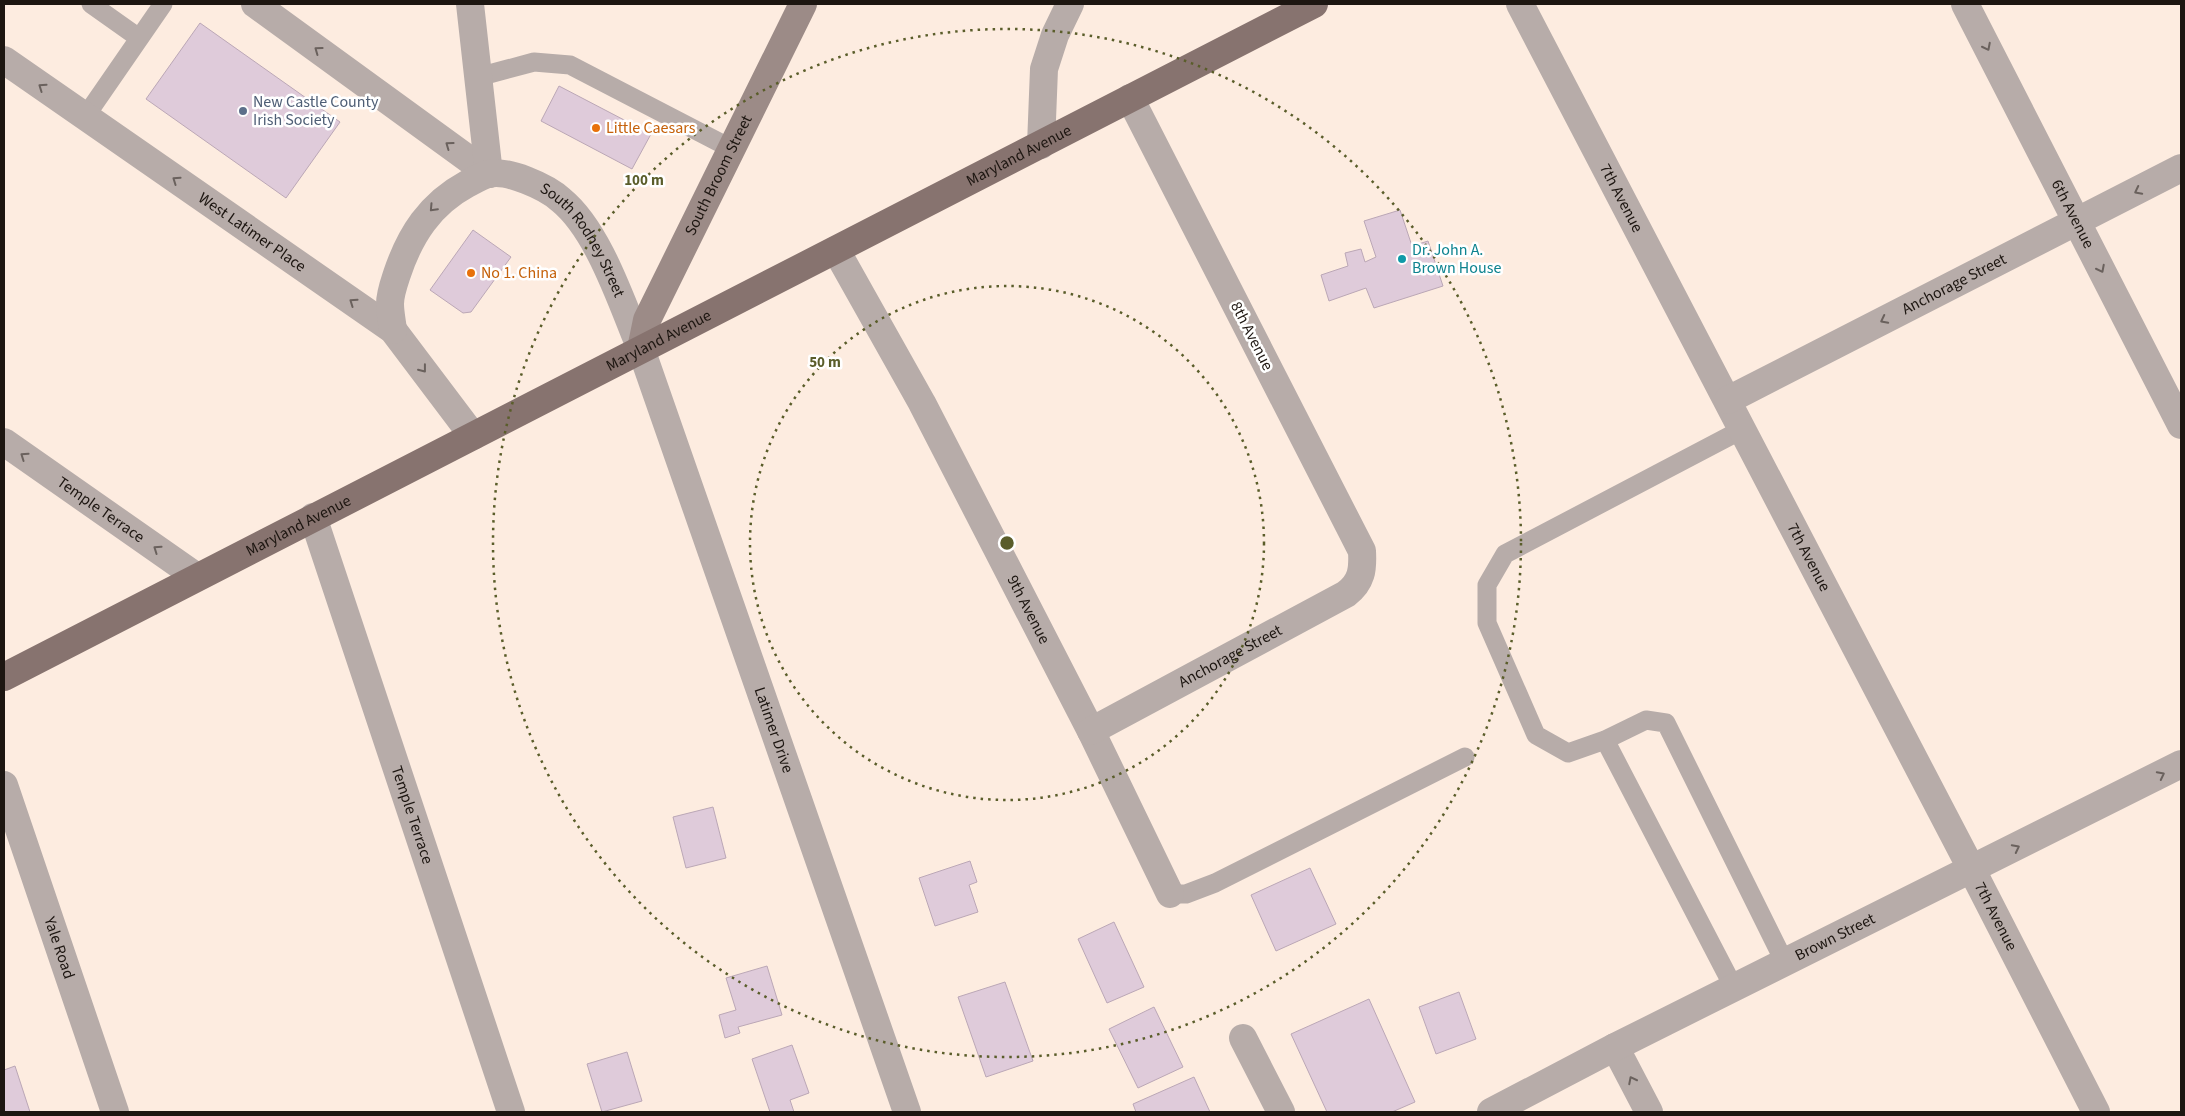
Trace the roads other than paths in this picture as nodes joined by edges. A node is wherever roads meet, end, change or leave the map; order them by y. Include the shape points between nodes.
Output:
1 (91, 4) edge
2 (163, 4) edge
3 (255, 4) edge
4 (470, 4) edge
5 (804, 4) edge
6 (1070, 4) edge
7 (1314, 4) edge
8 (1520, 4) edge
9 (1965, 4) edge
10 (139, 38) junction
11 (4, 60) edge
12 (478, 77) junction
13 (1130, 98) junction
14 (85, 117) junction
15 (1041, 145) junction
16 (732, 149) junction
17 (2181, 168) edge
18 (489, 174) junction
19 (2077, 222) junction
20 (836, 250) junction
21 (393, 330) junction
22 (641, 349) junction
23 (1728, 400) junction
24 (2181, 425) edge
25 (1743, 429) junction
26 (472, 436) junction
27 (4, 442) edge
28 (313, 517) junction
29 (1360, 575) joint
30 (197, 577) junction
31 (4, 677) edge
32 (1091, 731) junction
33 (1605, 740) junction
34 (1465, 757) dead end
35 (2181, 764) edge
36 (4, 785) edge
37 (1972, 870) junction
38 (1170, 894) joint
39 (1785, 963) junction
40 (1734, 988) junction
41 (1243, 1038) dead end
42 (1615, 1047) junction
43 (115, 1112) edge
44 (511, 1112) edge
45 (907, 1112) edge
46 (1281, 1112) edge
47 (1491, 1112) edge
48 (1648, 1112) edge
49 (2096, 1112) edge

1 - 10 lane
2 - 10 lane
18 -> 3 street
4 - 12 street
5 - 16 street, South Broom Street
6 - 15 street via 1055,34 1044,69
7 - 13 main road, Maryland Avenue
8 - 23 street, 7th Avenue
9 -> 19 street, 6th Avenue
10 - 14 lane
14 -> 11 street, West Latimer Place
12 - 16 lane via 534,62 570,65
12 - 18 street
13 - 15 main road, Maryland Avenue
13 - 29 street, 8th Avenue via 1362,550
21 -> 14 street, West Latimer Place
15 - 20 main road, Maryland Avenue
16 - 22 street, South Broom Street via 647,320
17 -> 19 street, Anchorage Street
18 -> 21 street via 450,193 418,226 394,282 390,303
18 - 22 street, South Rodney Street via 517,177 540,185 579,217 596,244
19 -> 23 street, Anchorage Street
19 -> 24 street, 6th Avenue
20 - 22 main road, Maryland Avenue
20 - 32 street, 9th Avenue via 922,403
21 -> 26 street, West Latimer Place
22 - 26 main road, Maryland Avenue
22 - 45 street, Latimer Drive
23 - 25 street, 7th Avenue
25 - 33 lane via 1505,554 1487,585 1487,623 1536,736 1568,753
25 - 37 street, 7th Avenue
26 - 28 main road, Maryland Avenue
30 -> 27 street, Temple Terrace
28 - 30 main road, Maryland Avenue
28 - 44 street, Temple Terrace
29 - 32 street, Anchorage Street via 1357,586 1346,594
30 - 31 main road, Maryland Avenue
32 - 38 street, 9th Avenue
33 - 39 lane via 1646,720 1666,724
33 - 40 lane
34 - 38 lane via 1215,883 1186,894
37 -> 35 street, Brown Street
36 - 43 street, Yale Road
37 - 39 street, Brown Street
37 - 49 street, 7th Avenue
39 - 40 street, Brown Street
40 - 42 street, Brown Street
41 - 46 street
42 - 47 street, Brown Street
48 -> 42 street

